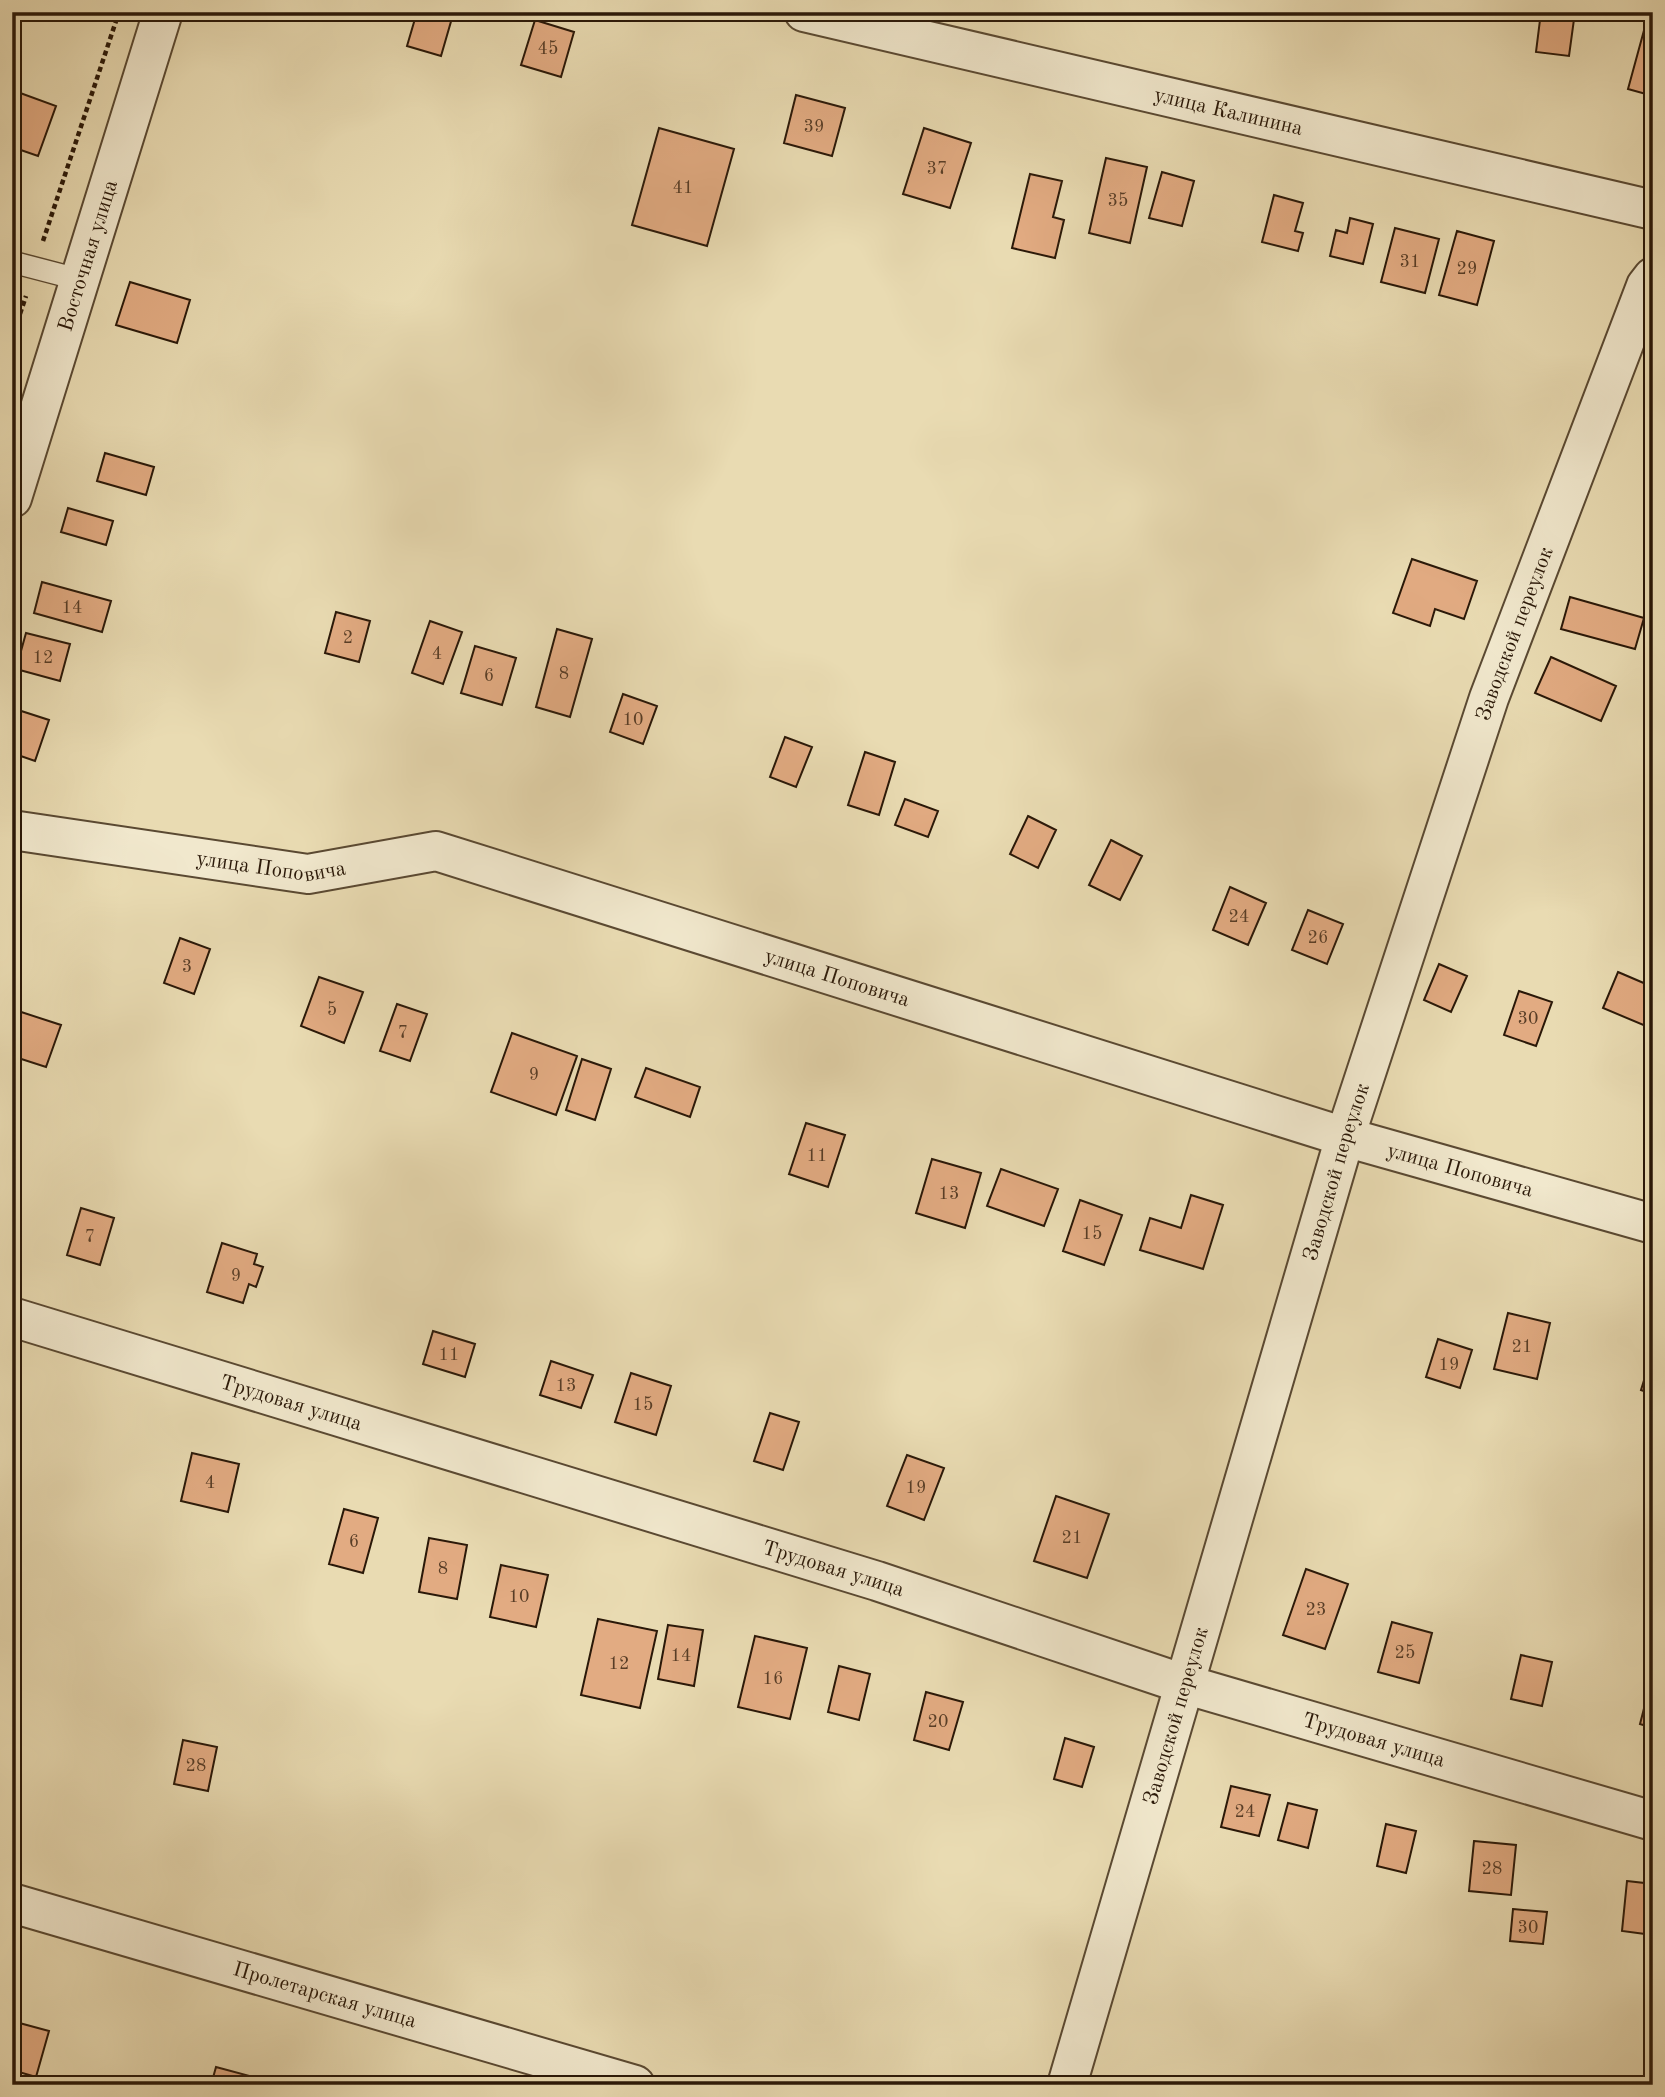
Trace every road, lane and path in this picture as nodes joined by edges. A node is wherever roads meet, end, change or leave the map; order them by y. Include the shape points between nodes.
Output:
1 (119, 12) edge
2 (163, 12) edge
3 (804, 12) edge
4 (1653, 210) edge
5 (12, 262) edge
6 (34, 269) junction
7 (1653, 277) edge
8 (81, 280) junction
9 (12, 338) edge
10 (12, 498) edge
11 (12, 830) edge
12 (1345, 1137) junction
13 (1653, 1224) edge
14 (12, 1317) edge
15 (1184, 1684) junction
16 (1653, 1821) edge
17 (12, 1903) edge
18 (635, 2085) edge
19 (1066, 2085) edge

1 - 6 path
2 - 8 street, Восточная улица
3 - 4 street, улица Калинина
5 - 6 lane
6 - 8 lane
6 - 9 path
7 - 12 street, Заводской переулок via 1489,698
8 - 10 street, Восточная улица
11 - 12 street, улица Поповича via 308,874 436,851
12 - 13 street, улица Поповича
12 - 15 street, Заводской переулок
14 - 15 street, Трудовая улица via 864,1577
15 - 16 street, Трудовая улица
15 - 19 street, Заводской переулок
17 - 18 street, Пролетарская улица

